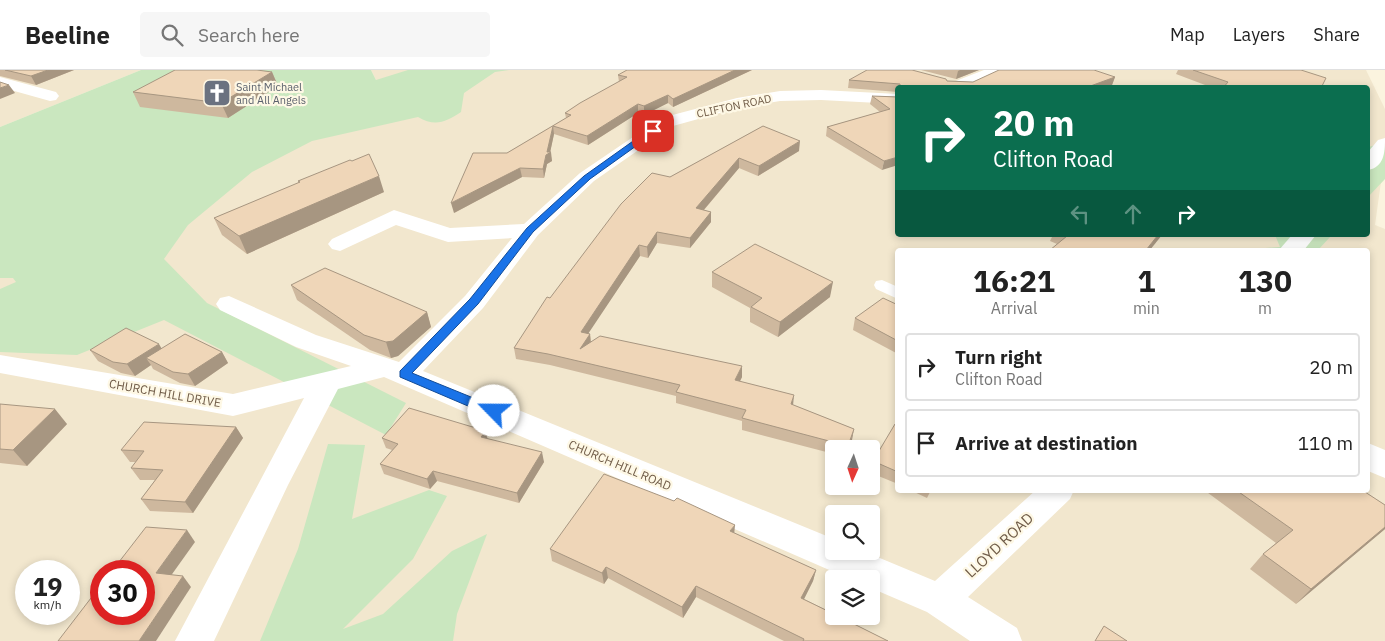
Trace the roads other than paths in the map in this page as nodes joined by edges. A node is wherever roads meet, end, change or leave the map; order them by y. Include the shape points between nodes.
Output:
1 (998, 70) edge
2 (0, 82) edge
3 (954, 85) edge
4 (50, 96) dead end
5 (895, 99) edge
6 (1385, 144) edge
7 (1370, 162) edge
8 (530, 230) junction
9 (1302, 237) edge
10 (340, 244) dead end
11 (1293, 248) edge
12 (882, 285) dead end
13 (895, 292) edge
14 (229, 304) dead end
15 (0, 364) edge
16 (396, 370) junction
17 (327, 382) junction
18 (1370, 456) edge
19 (1385, 466) edge
20 (1055, 493) edge
21 (940, 600) junction
22 (194, 641) edge
23 (1003, 641) edge

1 - 3 street
2 - 4 street
5 - 8 street, CLIFTON ROAD via 780,96 737,103 667,122 587,177
6 - 7 street
8 - 10 street via 448,235 394,217
8 - 16 street, CLIFTON ROAD via 474,302
9 - 11 street
12 - 13 lane
14 - 16 street, CHURCH HILL ROAD via 306,340
15 - 17 street, CHURCH HILL DRIVE via 233,405
16 - 17 street, CHURCH HILL DRIVE
16 - 21 street, CHURCH HILL ROAD
17 - 22 street
18 - 19 street
20 - 21 street, LLOYD ROAD
21 - 23 street, CHURCH HILL ROAD

